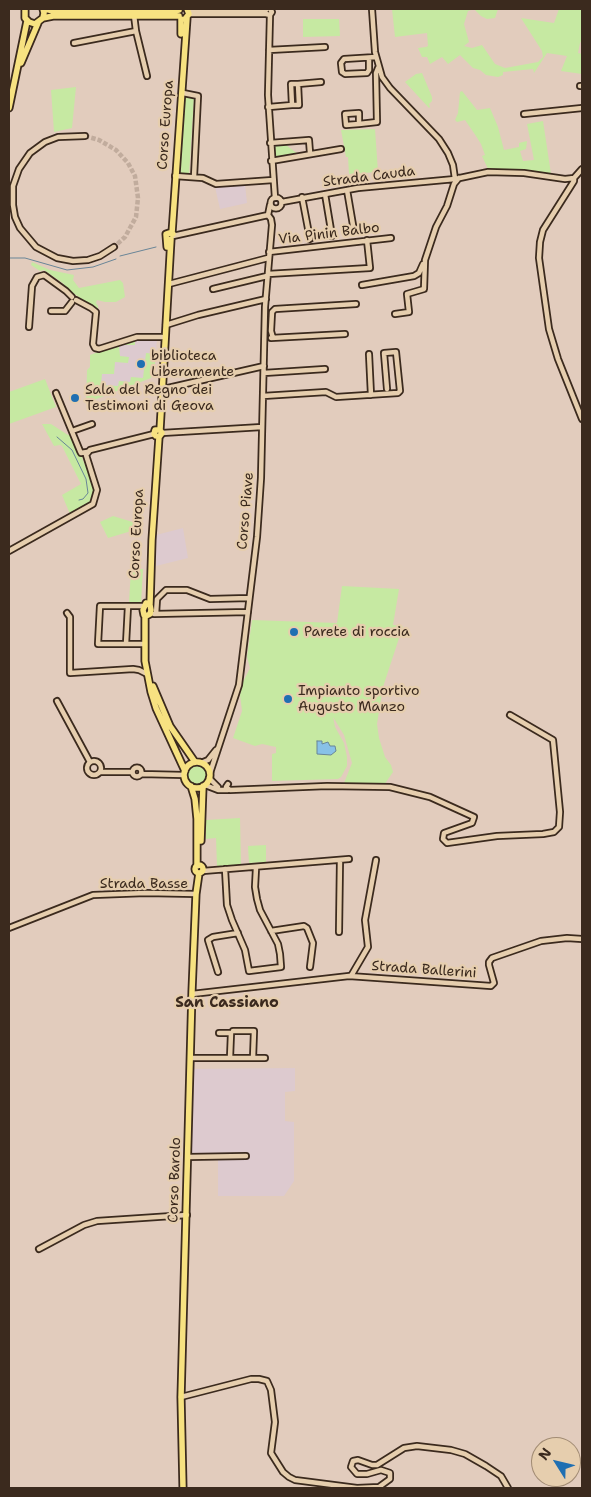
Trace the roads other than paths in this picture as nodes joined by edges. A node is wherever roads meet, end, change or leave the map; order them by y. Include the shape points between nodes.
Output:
1 (25, 9) edge
2 (44, 9) edge
3 (372, 9) edge
4 (133, 12) edge
5 (268, 12) edge
6 (184, 13) edge
7 (27, 21) junction
8 (40, 21) junction
9 (136, 31) junction
10 (74, 43) dead end
11 (325, 47) dead end
12 (269, 50) junction
13 (376, 57) junction
14 (369, 58) junction
15 (378, 66) junction
16 (16, 74) junction
17 (147, 76) dead end
18 (321, 82) dead end
19 (298, 84) junction
20 (182, 93) dead end
21 (292, 105) junction
22 (268, 107) junction
23 (9, 108) edge
24 (582, 108) edge
25 (524, 114) dead end
26 (359, 124) dead end
27 (85, 136) tunnel mouth
28 (270, 143) junction
29 (341, 148) dead end
30 (310, 153) junction
31 (271, 161) junction
32 (582, 168) edge
33 (175, 176) junction
34 (194, 177) junction
35 (574, 178) junction
36 (457, 179) junction
37 (273, 180) junction
38 (347, 190) junction
39 (11, 192) edge
40 (325, 194) junction
41 (302, 197) junction
42 (275, 198) junction
43 (282, 202) junction
44 (270, 205) junction
45 (277, 209) junction
46 (270, 217) junction
47 (354, 231) dead end
48 (170, 236) junction
49 (332, 236) dead end
50 (391, 238) dead end
51 (310, 239) dead end
52 (367, 240) junction
53 (114, 247) tunnel mouth
54 (269, 255) junction
55 (425, 260) junction
56 (268, 275) junction
57 (169, 284) junction
58 (362, 285) dead end
59 (213, 289) dead end
60 (73, 299) junction
61 (266, 299) junction
62 (356, 304) dead end
63 (51, 311) dead end
64 (395, 314) dead end
65 (166, 325) junction
66 (29, 327) dead end
67 (345, 334) dead end
68 (162, 337) junction
69 (265, 338) junction
70 (273, 338) junction
71 (369, 354) dead end
72 (264, 366) junction
73 (325, 369) dead end
74 (264, 373) junction
75 (387, 389) dead end
76 (161, 390) junction
77 (56, 393) dead end
78 (372, 395) junction
79 (263, 396) junction
80 (582, 420) edge
81 (92, 424) dead end
82 (262, 427) junction
83 (72, 431) junction
84 (158, 433) junction
85 (87, 452) junction
86 (9, 551) edge
87 (249, 598) junction
88 (146, 605) junction
89 (128, 606) junction
90 (248, 612) junction
91 (68, 613) dead end
92 (150, 615) junction
93 (126, 644) junction
94 (144, 644) junction
95 (145, 661) junction
96 (133, 669) junction
97 (147, 674) junction
98 (57, 700) dead end
99 (510, 715) dead end
100 (219, 744) junction
101 (90, 762) junction
102 (198, 762) junction
103 (100, 772) junction
104 (184, 773) junction
105 (209, 776) junction
106 (204, 785) junction
107 (190, 786) junction
108 (230, 788) junction
109 (349, 859) dead end
110 (340, 860) junction
111 (376, 860) dead end
112 (256, 868) junction
113 (200, 869) junction
114 (224, 870) junction
115 (196, 894) junction
116 (9, 928) edge
117 (271, 931) junction
118 (339, 932) dead end
119 (238, 933) junction
120 (582, 939) edge
121 (310, 966) dead end
122 (218, 972) dead end
123 (352, 976) junction
124 (192, 994) junction
125 (233, 1031) dead end
126 (219, 1034) dead end
127 (191, 1058) junction
128 (230, 1058) junction
129 (253, 1058) junction
130 (265, 1058) dead end
131 (246, 1156) dead end
132 (188, 1157) junction
133 (187, 1215) junction
134 (39, 1248) dead end
135 (181, 1397) junction
136 (183, 1488) edge
137 (508, 1488) edge

1 - 7 main road
2 - 4 main road
2 - 8 main road
3 - 13 street
4 - 6 main road
4 - 8 main road via 53,16
4 - 9 street
5 - 6 street
5 - 12 street
6 - 33 main road, Corso Europa
6 - 48 main road, Corso Europa
7 - 8 main road via 32,24
7 - 16 main road
8 - 16 main road
9 - 10 street
9 - 17 street
11 - 12 street
12 - 22 street
13 - 14 street
13 - 15 street
14 - 14 street via 344,59 342,72 367,73
15 - 26 street via 377,122
15 - 36 street via 390,88 438,139
16 - 23 main road
18 - 19 street
19 - 21 street via 299,105
19 - 21 street via 291,84
20 - 34 street, Corso Europa via 198,96
21 - 22 street
22 - 28 street
24 - 25 street
27 - 39 street via 45,142 28,156
28 - 30 street via 309,140
28 - 31 street
29 - 30 street
30 - 31 street
31 - 37 street
32 - 35 street
33 - 34 street
33 - 48 main road, Corso Europa
34 - 37 street via 216,184
35 - 36 street, Strada Cauda via 488,172
35 - 80 street via 543,230 539,258 549,329
36 - 38 street, Strada Cauda
36 - 55 street
37 - 42 street
38 - 40 street, Strada Cauda
38 - 47 street
39 - 53 street via 15,217 36,248 65,260 79,261 107,253
40 - 41 street, Strada Cauda
40 - 49 street
41 - 43 street, Strada Cauda
41 - 51 street
42 - 43 street
42 - 44 street
43 - 45 street
44 - 45 street
44 - 46 street, Corso Piave
45 - 46 street, Corso Piave
46 - 48 street
46 - 54 street, Corso Piave
48 - 57 main road, Corso Europa
48 - 68 main road, Corso Europa
50 - 52 street, Via Pinin Balbo
52 - 54 street, Via Pinin Balbo
52 - 56 street via 370,268
54 - 56 street, Corso Piave
54 - 57 street, Via Pinin Balbo
55 - 58 street via 414,276
55 - 64 street via 424,289 407,294 409,312
56 - 59 street
56 - 61 street, Corso Piave
57 - 65 main road, Corso Europa
60 - 63 street via 65,311
60 - 66 street via 44,275 37,277 32,286
60 - 68 street via 96,312 95,348 137,337
61 - 65 street
61 - 69 street, Corso Piave
62 - 70 street via 275,309 272,312
65 - 76 main road, Corso Europa
67 - 70 street
68 - 76 main road, Corso Europa
69 - 70 street
69 - 72 street, Corso Piave
71 - 78 street
72 - 74 street, Corso Piave
72 - 76 street
73 - 74 street
74 - 79 street, Corso Piave
75 - 78 street via 384,353 396,352 400,391
76 - 84 main road, Corso Europa
77 - 83 street
78 - 79 street via 336,397 326,392
79 - 82 street, Corso Piave
81 - 83 street
82 - 84 street
82 - 87 street, Corso Piave via 257,536
83 - 85 street via 81,453
84 - 85 street
84 - 88 main road, Corso Europa
84 - 88 main road, Corso Europa
85 - 86 street via 97,490 93,504
87 - 90 street, Corso Piave
87 - 92 street via 210,599 187,590 166,590 157,599
88 - 89 street
88 - 92 main road
89 - 93 street
89 - 93 street via 100,606 98,644
90 - 92 street
90 - 100 street, Corso Piave via 239,685
91 - 96 street via 70,673
92 - 94 main road
92 - 102 main road via 148,654 154,689 170,726
93 - 94 street
94 - 95 main road
95 - 96 street
95 - 97 main road
96 - 97 street
97 - 104 main road via 156,708
98 - 101 street
99 - 108 street via 554,740 560,812 559,827 554,832 447,843 443,839 444,833 472,823 474,817 430,797 390,787
100 - 102 street via 208,760
100 - 105 street, Corso Piave
101 - 103 street via 99,764
101 - 103 street via 87,768 90,774
102 - 104 main road via 189,765
102 - 105 main road via 207,767
103 - 104 street via 132,772 136,776
104 - 107 main road
105 - 106 main road
105 - 108 street via 218,787
106 - 107 main road
106 - 108 street via 218,790
106 - 113 main road, Corso Barolo
107 - 113 main road, Corso Barolo via 195,799
109 - 110 street
110 - 112 street
110 - 118 street
111 - 123 street, Strada Ballerini via 365,920 368,947
112 - 114 street
112 - 117 street via 257,899
113 - 114 street
113 - 115 main road, Corso Barolo
114 - 119 street via 228,905
115 - 116 street, Strada Basse via 93,895
115 - 124 main road, Corso Barolo
117 - 119 street via 280,954 281,967 249,971
117 - 121 street via 308,928 313,943
119 - 122 street via 208,940
120 - 123 street, Strada Ballerini via 541,941 492,958 489,962 494,983 491,986
123 - 124 street, Strada Ballerini
124 - 127 main road, Corso Barolo
125 - 129 street via 254,1031
126 - 128 street via 231,1033
127 - 128 street
127 - 132 main road, Corso Barolo
128 - 129 street
129 - 130 street
131 - 132 street
132 - 133 main road, Corso Barolo
133 - 134 street via 97,1222 84,1225
133 - 135 main road, Corso Barolo
135 - 136 main road, Corso Barolo
135 - 137 street via 251,1380 266,1381 271,1390 275,1422 271,1453 283,1472 295,1480 357,1488 379,1487 390,1480 390,1473 381,1470 357,1474 351,1468 353,1461 377,1465 404,1448 417,1446 465,1454 501,1476

